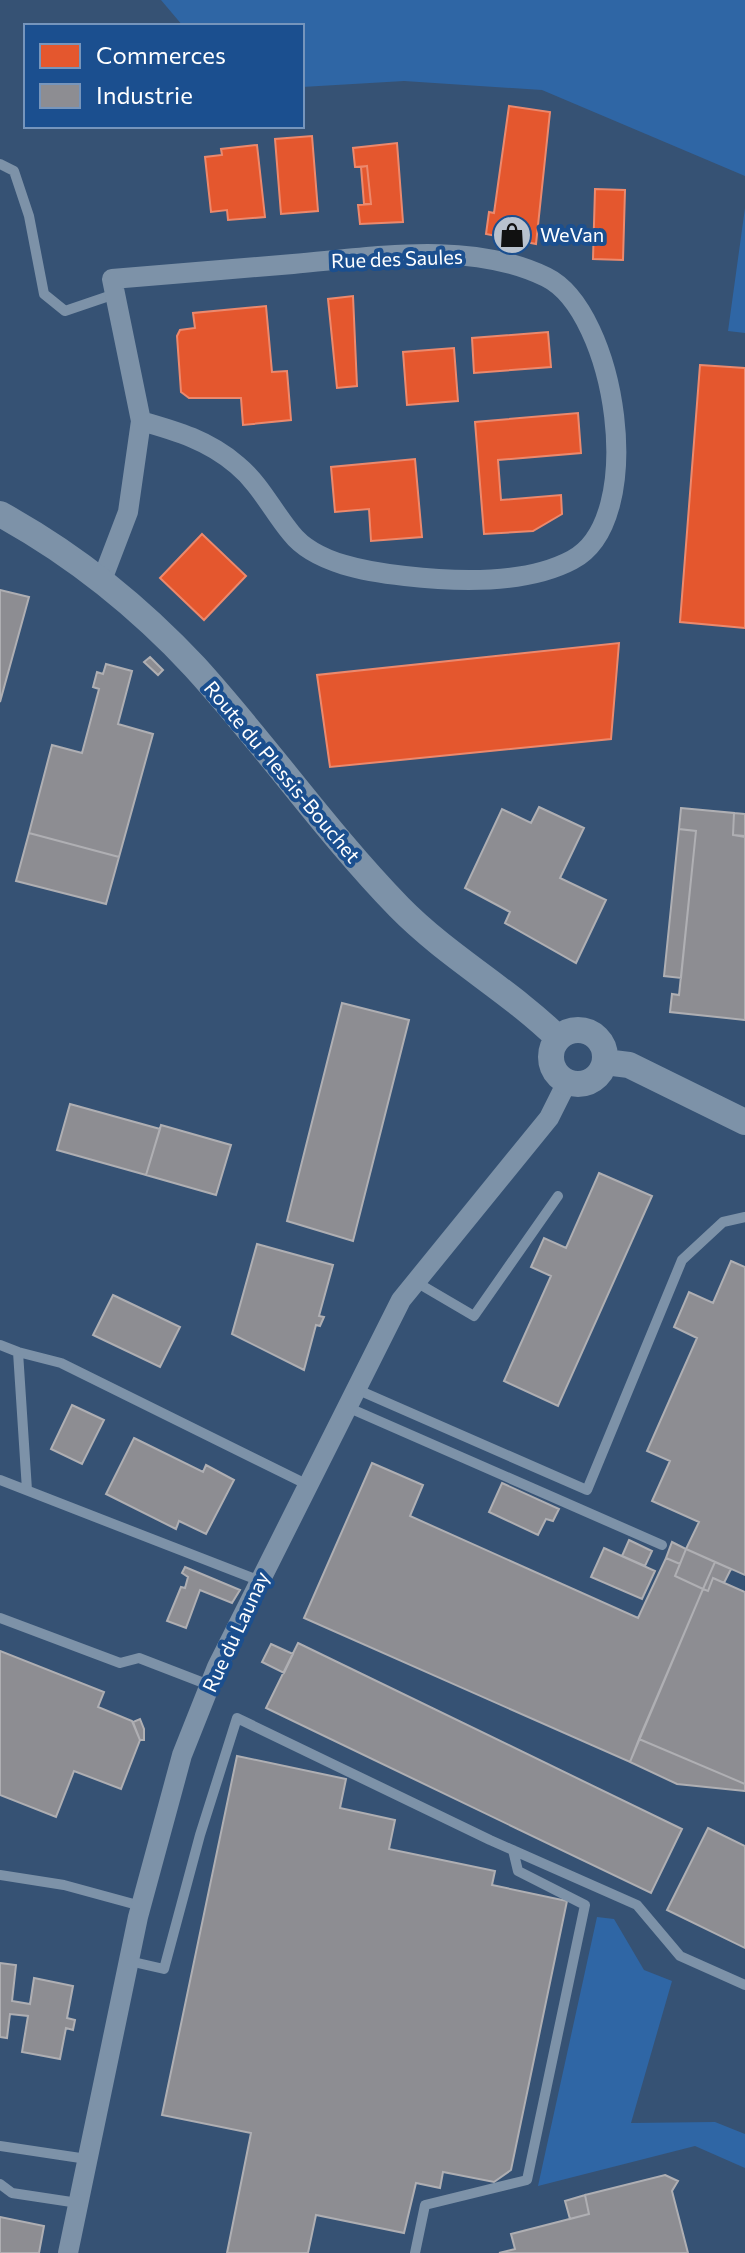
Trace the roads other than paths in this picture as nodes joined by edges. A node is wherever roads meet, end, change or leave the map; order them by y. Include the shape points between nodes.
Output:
1 (0, 164) edge
2 (115, 294) junction
3 (141, 421) junction
4 (0, 514) edge
5 (102, 580) junction
6 (558, 1038) junction
7 (605, 1062) junction
8 (567, 1082) junction
9 (745, 1122) edge
10 (558, 1196) dead end
11 (745, 1217) edge
12 (416, 1282) junction
13 (0, 1345) edge
14 (18, 1352) junction
15 (352, 1398) junction
16 (0, 1480) edge
17 (308, 1485) junction
18 (27, 1490) junction
19 (662, 1545) dead end
20 (260, 1581) junction
21 (0, 1618) edge
22 (209, 1685) junction
23 (513, 1850) junction
24 (0, 1875) edge
25 (141, 1906) junction
26 (129, 1961) junction
27 (745, 1985) edge
28 (0, 2146) edge
29 (87, 2159) junction
30 (0, 2184) edge
31 (78, 2203) junction
32 (68, 2253) edge
33 (415, 2253) edge

1 - 2 lane via 14,171 44,294 65,311
2 - 3 street
2 - 3 street, Rue des Saules via 112,279 407,256 460,255 548,278 580,305 595,340 616,436 616,489 602,529 574,560 533,574 465,580 404,576 313,552 292,535 239,466 189,435
3 - 5 street via 128,512
4 - 5 street, Route du Plessis-Bouchet
5 - 6 street, Route du Plessis-Bouchet via 194,667 347,852 402,910
6 - 7 street via 573,1030 590,1033 602,1045
6 - 8 street via 551,1063
7 - 8 street via 591,1081
7 - 9 street via 629,1065
8 - 12 street, Rue du Launay via 549,1118
10 - 12 lane via 474,1316
11 - 15 lane via 723,1222 682,1260 587,1490
12 - 15 street, Rue du Launay via 401,1300
13 - 14 lane
14 - 17 lane via 61,1363
14 - 18 lane
15 - 17 street, Rue du Launay
15 - 19 lane
16 - 18 lane
17 - 20 street, Rue du Launay
18 - 20 lane
20 - 22 street, Rue du Launay
21 - 22 lane via 120,1663 139,1658
22 - 25 street, Rue du Launay via 182,1755
23 - 26 lane via 237,1718 164,1969
23 - 27 lane via 637,1905 680,1956
23 - 33 lane via 518,1871 585,1905 527,2180 425,2205
24 - 25 lane
25 - 26 street, Rue du Launay
26 - 29 street, Rue du Launay
28 - 29 lane
29 - 31 street, Rue du Launay
30 - 31 lane via 12,2193
31 - 32 street, Rue du Launay

